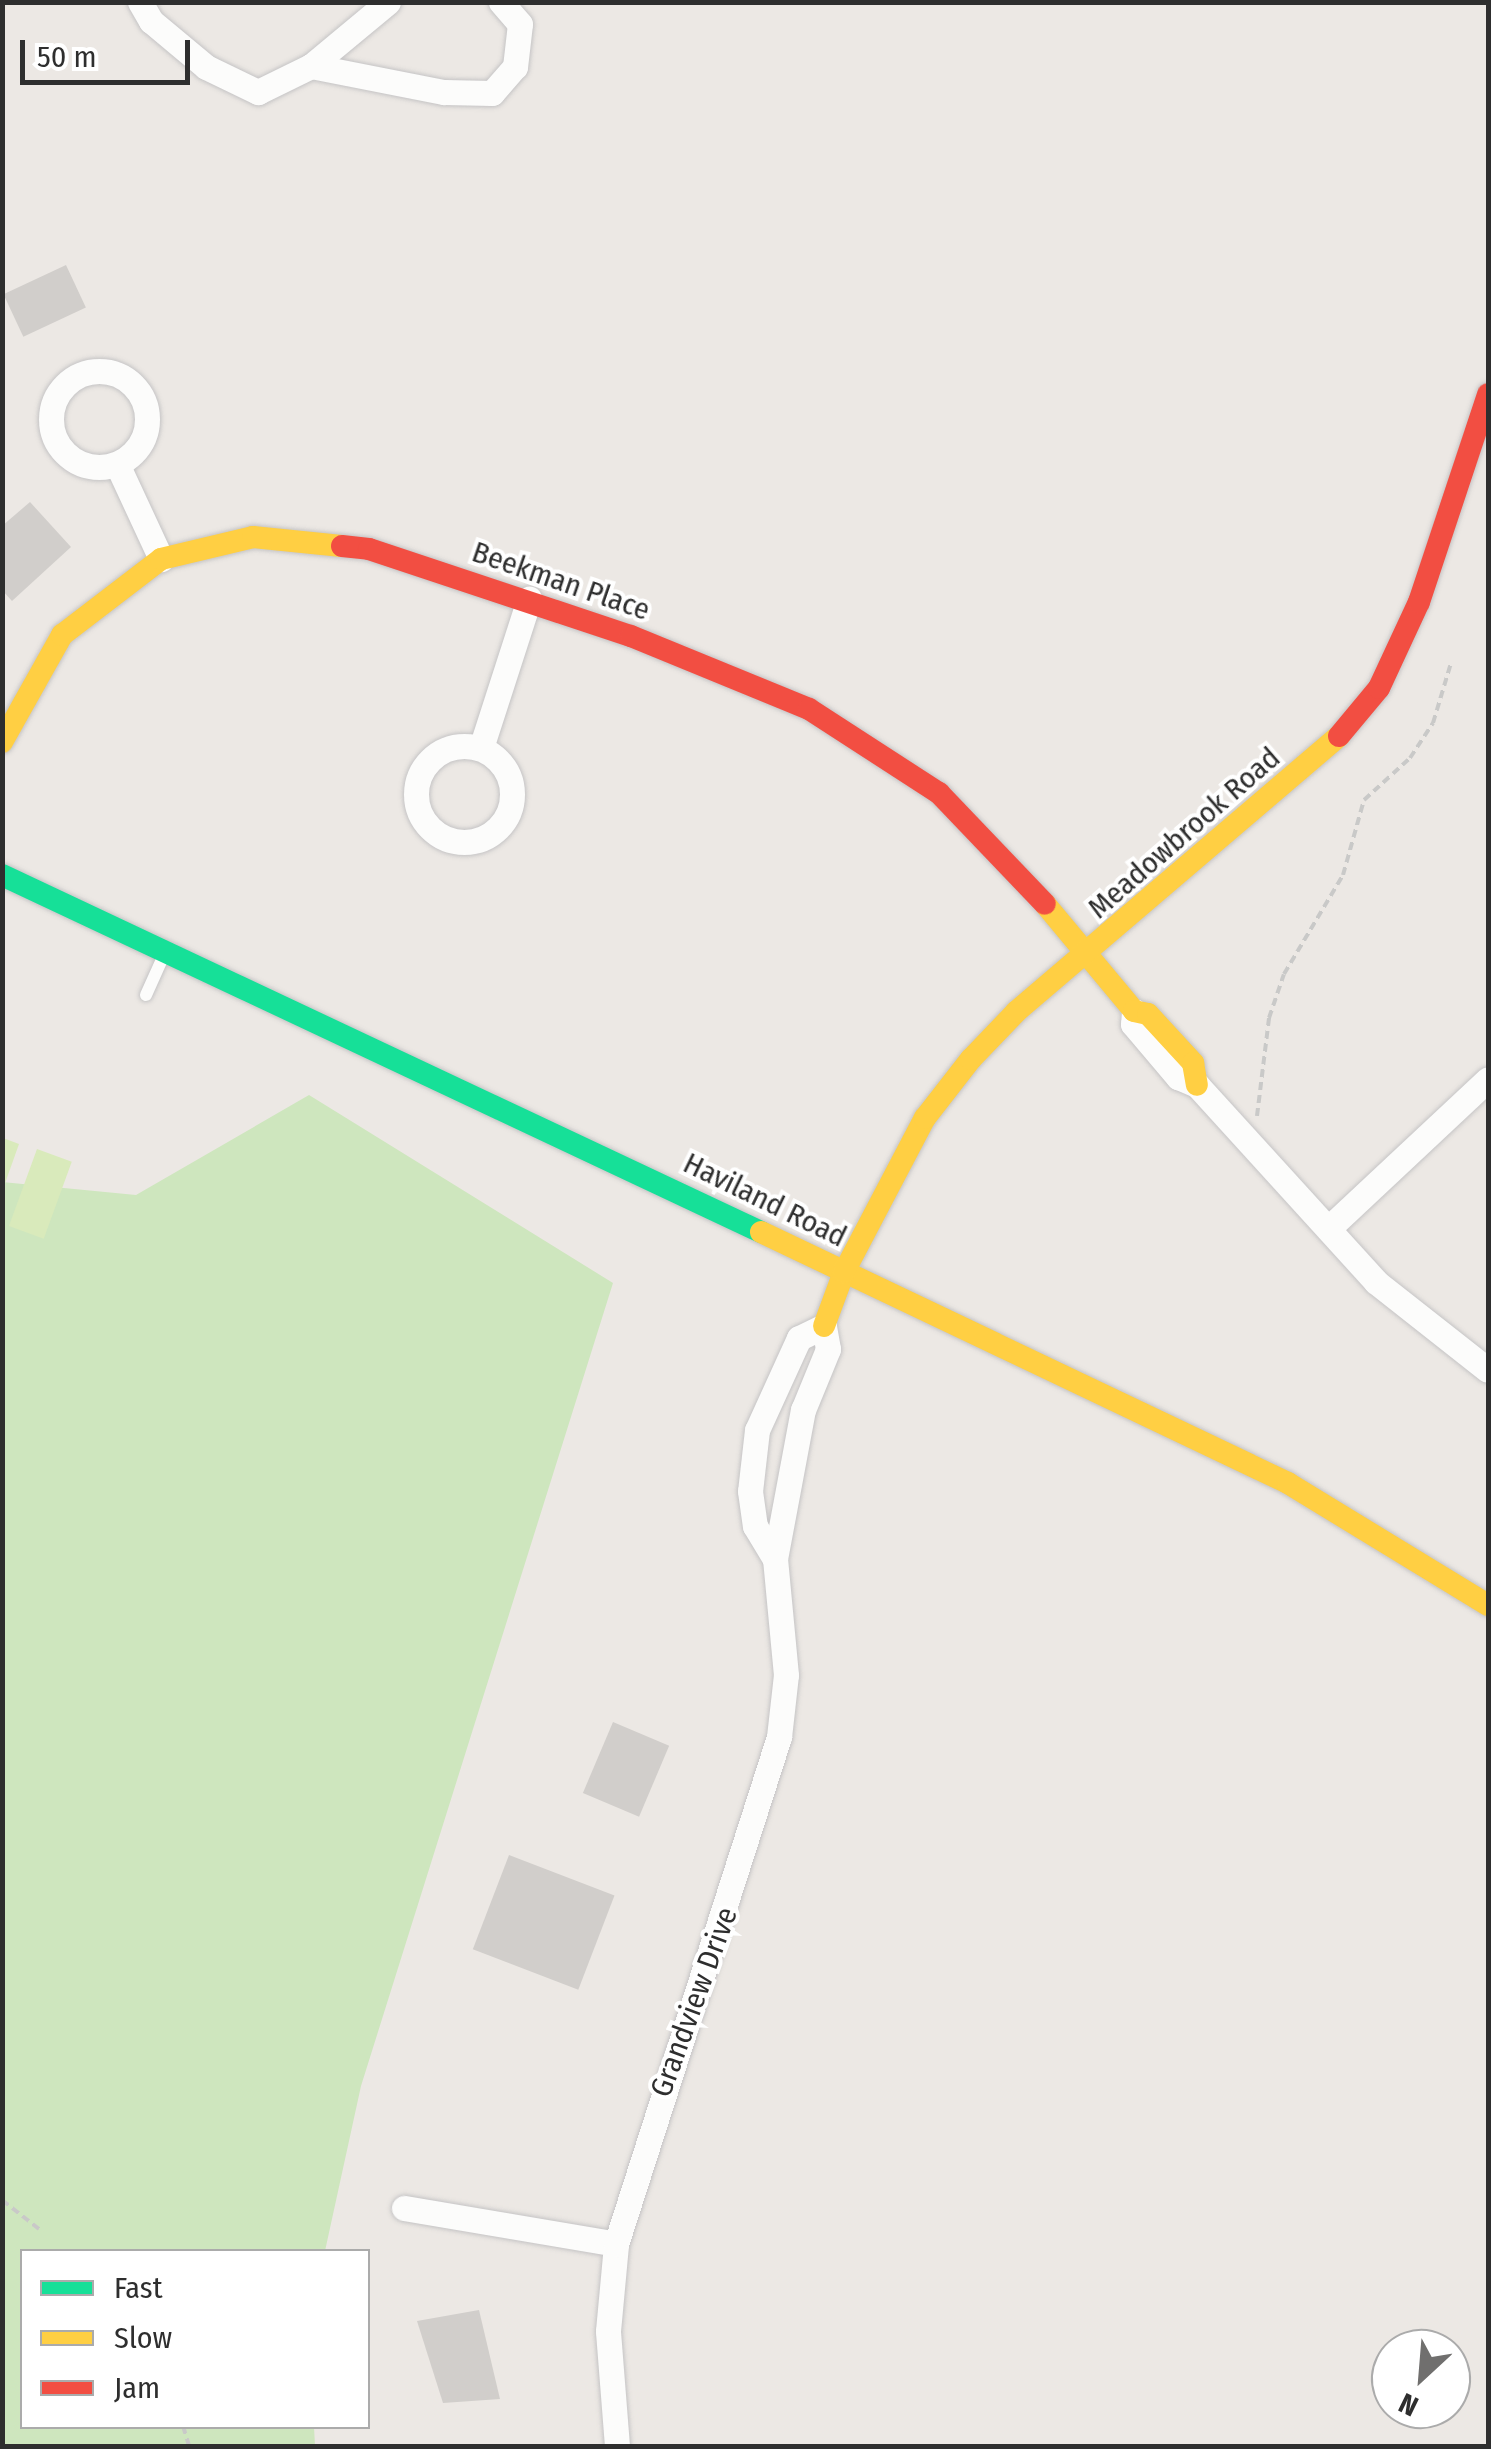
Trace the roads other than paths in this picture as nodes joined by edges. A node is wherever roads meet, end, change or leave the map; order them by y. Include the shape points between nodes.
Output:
1 (140, 2) edge
2 (388, 2) edge
3 (501, 2) edge
4 (312, 66) junction
5 (1488, 394) edge
6 (117, 464) dead end
7 (161, 558) junction
8 (529, 599) junction
9 (2, 742) edge
10 (481, 748) dead end
11 (2, 875) edge
12 (168, 948) junction
13 (1087, 957) junction
14 (146, 995) dead end
15 (1134, 1012) joint
16 (1488, 1079) edge
17 (1330, 1226) junction
18 (844, 1272) junction
19 (824, 1326) junction
20 (1488, 1370) edge
21 (775, 1559) junction
22 (1488, 1606) edge
23 (404, 2208) dead end
24 (616, 2244) junction
25 (617, 2446) edge

1 - 4 street via 151,22 206,67 258,92
2 - 4 street
3 - 4 street via 520,24 515,67 492,92 444,92
5 - 13 street, Meadowbrook Road via 1419,602 1380,688 1338,738
6 - 7 street
7 - 8 street, Beekman Place via 253,536 296,536 368,549
7 - 9 street, Beekman Place via 62,635
8 - 10 street
8 - 13 street, Beekman Place via 809,709 939,794 1021,876
11 - 12 street, Haviland Road
12 - 14 lane
12 - 18 street, Haviland Road
13 - 15 street, Beekman Place
13 - 18 street, Meadowbrook Road via 1017,1011 926,1118
15 - 17 street via 1133,1024 1178,1077 1197,1085
16 - 17 street
17 - 20 street via 1376,1282
18 - 19 street, Meadowbrook Road
18 - 22 street, Haviland Road via 1288,1483
19 - 21 street, Grandview Drive via 828,1349 803,1410
19 - 21 street, Grandview Drive via 799,1338 757,1430 750,1491 755,1526
21 - 24 street, Grandview Drive via 786,1675 778,1737
23 - 24 street
24 - 25 street, Grandview Drive via 608,2330

